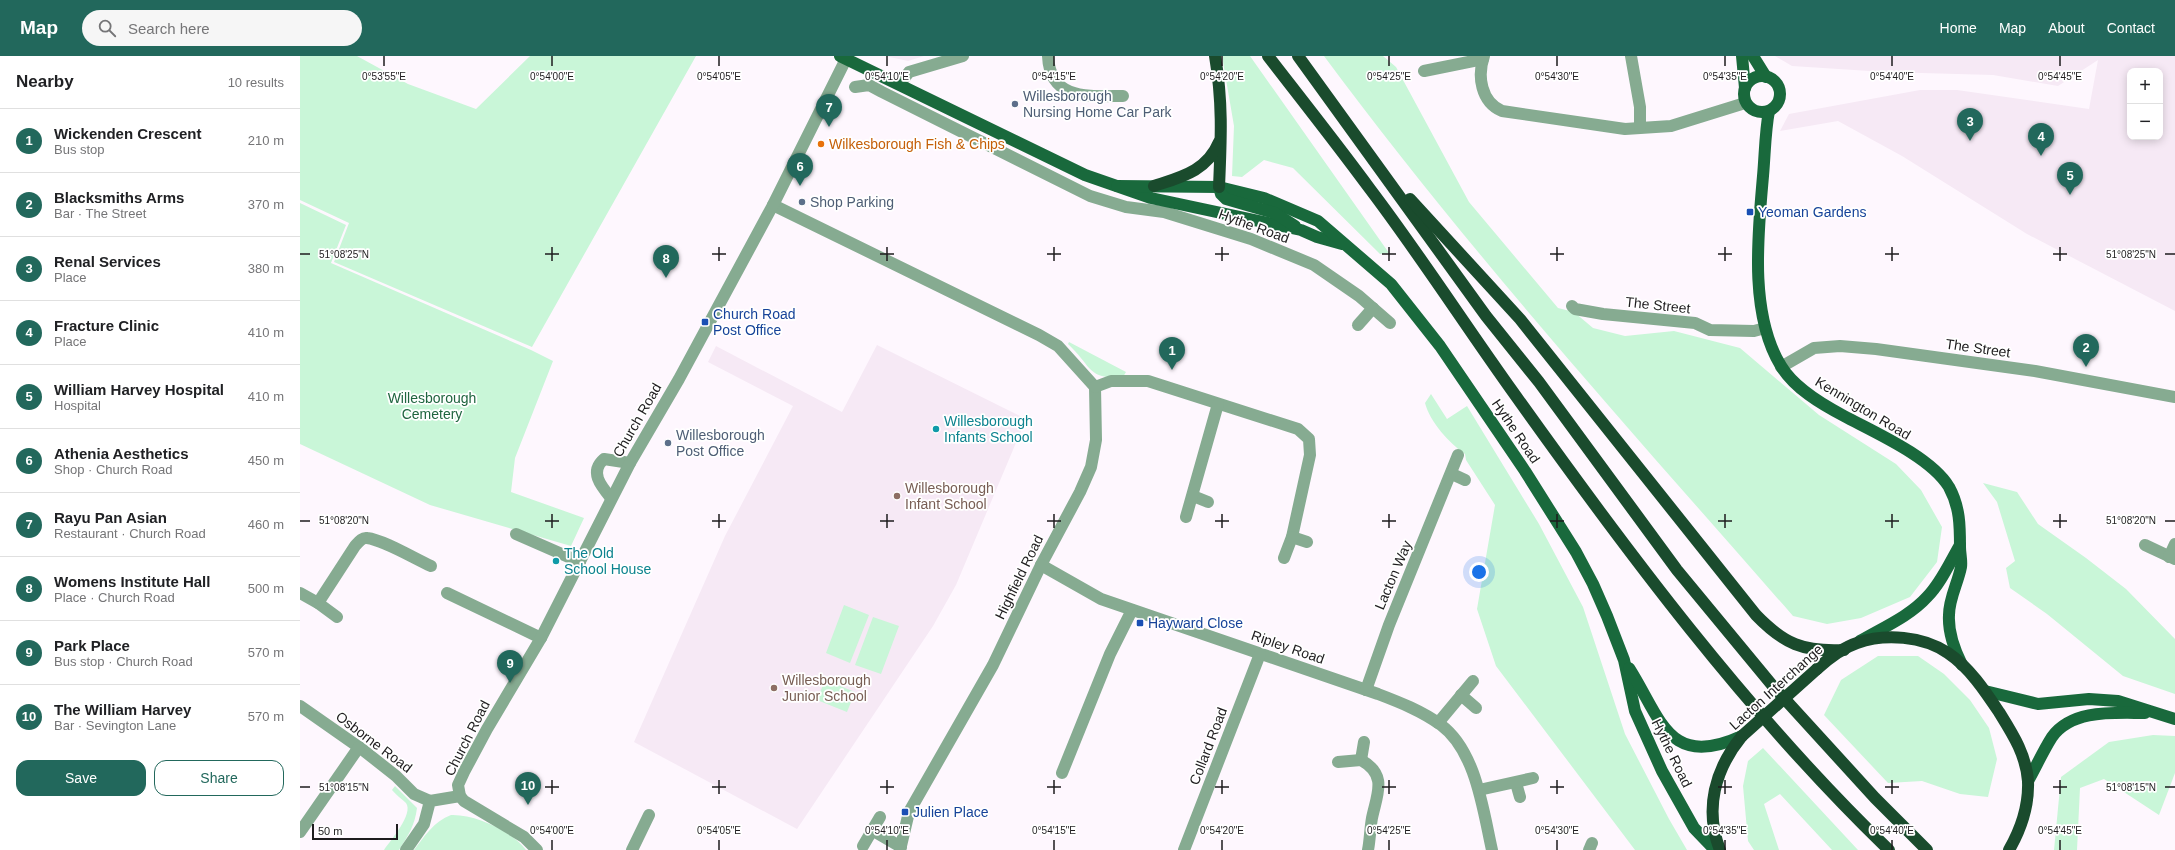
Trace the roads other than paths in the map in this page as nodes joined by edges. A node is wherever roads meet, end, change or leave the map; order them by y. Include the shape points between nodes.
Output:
1 (963, 56) edge
2 (1048, 56) edge
3 (1215, 56) edge
4 (1268, 56) edge
5 (1298, 56) edge
6 (1631, 56) edge
7 (1742, 56) edge
8 (1753, 56) edge
9 (1483, 57) edge
10 (843, 58) edge
11 (1424, 71) dead end
12 (1766, 77) junction
13 (900, 84) junction
14 (855, 87) dead end
15 (1745, 88) junction
16 (1123, 96) dead end
17 (1745, 103) junction
18 (950, 109) junction
19 (1763, 112) junction
20 (942, 123) junction
21 (1640, 128) junction
22 (1221, 138) junction
23 (1374, 160) junction
24 (1117, 186) junction
25 (1154, 186) junction
26 (1219, 186) junction
27 (1111, 204) junction
28 (773, 205) junction
29 (1301, 230) junction
30 (1345, 245) junction
31 (1572, 306) dead end
32 (1374, 308) junction
33 (1390, 323) dead end
34 (1358, 325) dead end
35 (1765, 328) junction
36 (1781, 367) junction
37 (1095, 387) junction
38 (2175, 397) edge
39 (1218, 404) junction
40 (1458, 455) dead end
41 (630, 463) junction
42 (1452, 474) junction
43 (1464, 480) dead end
44 (1193, 496) junction
45 (611, 498) junction
46 (1208, 502) dead end
47 (1186, 517) dead end
48 (516, 534) dead end
49 (1292, 537) junction
50 (1307, 542) dead end
51 (2175, 544) edge
52 (1960, 545) junction
53 (2145, 545) dead end
54 (1284, 558) dead end
55 (2172, 558) edge
56 (580, 562) junction
57 (1041, 565) junction
58 (431, 566) dead end
59 (300, 593) edge
60 (447, 593) dead end
61 (318, 602) junction
62 (1132, 610) junction
63 (337, 617) dead end
64 (541, 638) junction
65 (1857, 643) junction
66 (1844, 650) junction
67 (1260, 654) junction
68 (1624, 660) junction
69 (1962, 666) junction
70 (1473, 681) dead end
71 (1366, 690) junction
72 (1985, 691) junction
73 (1461, 695) junction
74 (300, 706) edge
75 (1476, 708) dead end
76 (2156, 712) junction
77 (2175, 719) edge
78 (1438, 723) junction
79 (1742, 736) junction
80 (1364, 742) dead end
81 (359, 747) junction
82 (1361, 760) junction
83 (1338, 762) dead end
84 (1062, 773) dead end
85 (1533, 778) dead end
86 (2028, 781) junction
87 (1516, 783) junction
88 (1479, 790) junction
89 (460, 796) junction
90 (1520, 797) dead end
91 (430, 801) junction
92 (649, 815) dead end
93 (880, 817) dead end
94 (872, 830) junction
95 (300, 832) edge
96 (863, 846) dead end
97 (900, 849) edge
98 (406, 850) edge
99 (537, 850) edge
100 (632, 850) edge
101 (1184, 850) edge
102 (1368, 850) edge
103 (1492, 850) edge
104 (1715, 850) edge
105 (1720, 850) edge
106 (1889, 850) edge
107 (1928, 850) edge
108 (2010, 850) edge

1 - 13 street via 909,72
2 - 16 street via 1056,84 1071,93 1086,96
3 - 22 highway via 1221,93
4 - 106 highway via 1371,190 1514,394 1659,589 1752,702 1860,822
5 - 23 highway
6 - 21 street via 1640,107
7 - 15 main road
8 - 12 main road
9 - 11 street
9 - 21 street via 1479,70 1492,107 1502,111 1625,129
10 - 13 main road, Hythe Road
10 - 28 street, Church Road
12 - 15 main road via 1755,77
12 - 19 main road via 1776,83 1780,92 1778,103
13 - 18 main road, Hythe Road
14 - 20 street, Hythe Road via 869,86
15 - 17 main road
17 - 19 main road
17 - 21 street via 1671,126
18 - 20 street
18 - 24 main road, Hythe Road via 1085,175
19 - 35 main road, Kennington Road via 1766,144 1759,221 1759,257 1761,306
20 - 27 street, Hythe Road
22 - 25 highway via 1210,160 1200,168 1180,178
22 - 26 highway
23 - 66 highway via 1520,319 1773,633 1788,642 1825,651
23 - 107 highway via 1486,316 1677,570 1772,685 1875,798
24 - 25 main road, Hythe Road
24 - 27 street
24 - 29 main road, Hythe Road via 1151,198
25 - 26 main road, Hythe Road
26 - 29 main road via 1221,194 1226,199 1274,213
26 - 30 main road, Hythe Road via 1264,198 1297,211 1318,221
27 - 32 street, Hythe Road via 1164,212 1251,239 1314,265
28 - 37 street via 1040,335 1058,346
28 - 41 street, Church Road via 679,379
29 - 30 main road, Hythe Road
30 - 68 main road, Hythe Road via 1391,284 1422,320 1525,471 1593,584
31 - 35 street, The Street via 1603,314 1695,323 1710,330 1754,331
32 - 33 street, Hythe Road
32 - 34 street
35 - 36 main road, Kennington Road via 1771,348
36 - 38 street, The Street via 1814,348 1840,346 2035,371
36 - 52 main road, Kennington Road via 1796,384 1818,401 1883,436 1937,473 1948,486 1958,510
37 - 39 street via 1111,381 1148,381
37 - 57 street, Highfield Road via 1096,440 1092,467
39 - 44 street
39 - 49 street via 1298,429 1309,439 1310,455
40 - 42 street, Lacton Way
41 - 45 street, Church Road
41 - 45 street via 604,459 598,464 596,475
42 - 43 street
42 - 71 street, Lacton Way via 1389,625
44 - 46 street
44 - 47 street
45 - 56 street, Church Road
48 - 56 street
49 - 50 street
49 - 54 street
51 - 55 street
52 - 65 main road, Kennington Road via 1927,598 1916,608
52 - 69 main road, Kennington Road via 1961,566 1948,615 1951,640
53 - 55 street
56 - 64 street, Church Road
57 - 62 street, Ripley Road via 1101,599
57 - 97 street, Highfield Road via 993,665 909,812
58 - 61 street via 379,542 362,539
59 - 61 street
60 - 64 street
61 - 63 street
62 - 67 street, Ripley Road
62 - 84 street via 1110,654
64 - 89 street, Church Road via 464,772 458,785
65 - 66 highway, Lacton Interchange
65 - 69 highway, Lacton Interchange via 1883,638 1904,638 1928,643 1947,652
66 - 79 highway, Lacton Interchange, bridge via 1830,658
67 - 71 street, Ripley Road
67 - 101 street, Collard Road
68 - 79 main road, Hythe Road via 1660,722 1668,734 1678,741 1691,745 1714,746
68 - 104 main road, Hythe Road via 1635,711 1662,771 1694,828
69 - 72 highway, Lacton Interchange
70 - 73 street
71 - 78 street, Ripley Road via 1406,705
72 - 76 main road via 2038,704 2089,699 2118,701
72 - 86 highway, Lacton Interchange via 2017,742 2025,762
73 - 75 street
73 - 78 street
74 - 81 street, Osborne Road
76 - 77 main road
76 - 86 main road via 2093,714 2063,726 2053,737
78 - 88 street, Ripley Road via 1462,750
79 - 105 highway, Lacton Interchange via 1730,752 1715,785 1712,801 1713,822
80 - 82 street
81 - 91 street, Osborne Road via 414,794
81 - 95 street
82 - 83 street
82 - 102 street via 1371,768 1379,784
85 - 87 street
86 - 108 highway, Lacton Interchange via 2024,816
87 - 88 street
87 - 90 street
88 - 103 street, Ripley Road
89 - 91 street
89 - 99 street via 464,801 524,837
91 - 98 street via 424,824
92 - 100 street
93 - 94 street
94 - 96 street
94 - 97 street, Highfield Road

